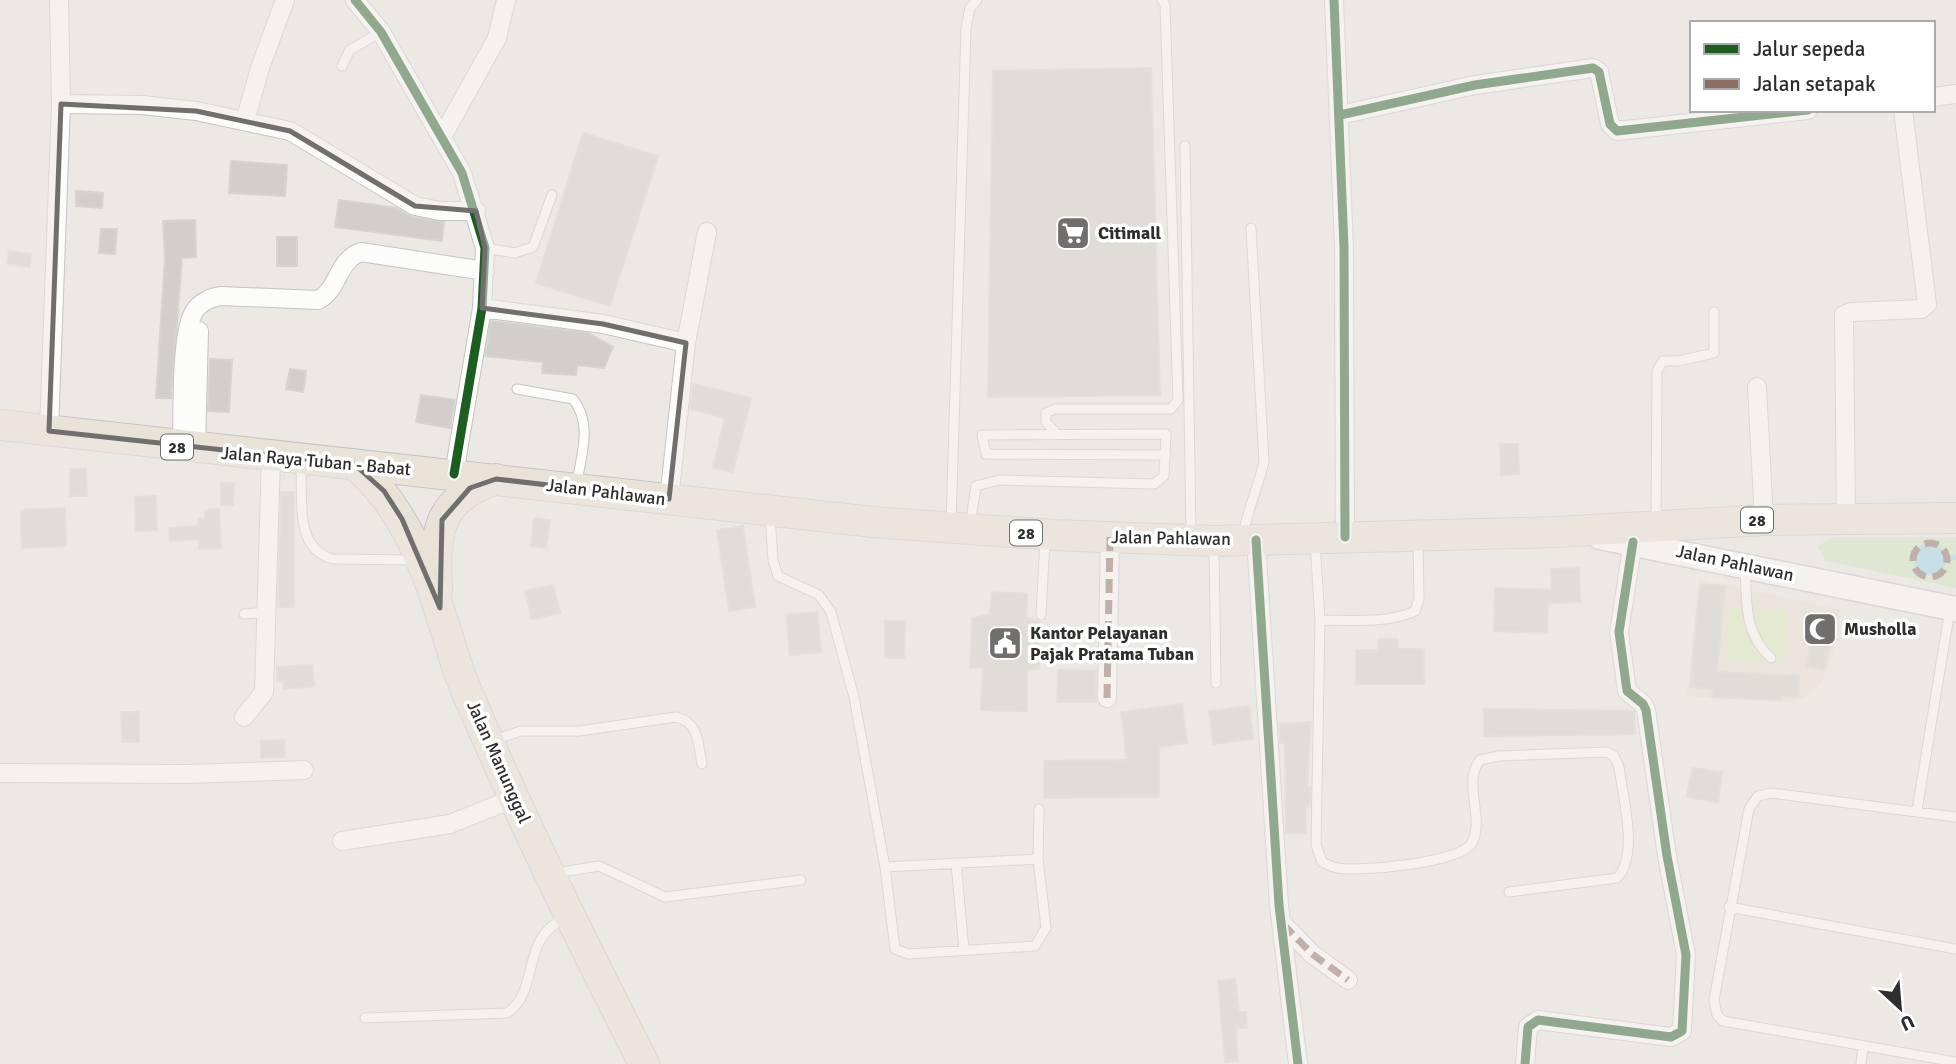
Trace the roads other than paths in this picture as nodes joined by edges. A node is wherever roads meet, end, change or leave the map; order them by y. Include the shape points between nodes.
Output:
1 (59, 0) edge
2 (285, 0) edge
3 (355, 0) edge
4 (506, 0) edge
5 (977, 0) edge
6 (1162, 0) edge
7 (1334, 0) edge
8 (381, 32) junction
9 (342, 66) dead end
10 (1956, 94) edge
11 (1935, 97) edge
12 (61, 104) junction
13 (1790, 112) edge
14 (1903, 112) edge
15 (1340, 115) junction
16 (245, 121) junction
17 (442, 137) junction
18 (1185, 146) dead end
19 (552, 195) dead end
20 (476, 211) junction
21 (1251, 228) dead end
22 (707, 232) dead end
23 (485, 248) junction
24 (485, 271) junction
25 (482, 308) junction
26 (1714, 312) dead end
27 (685, 343) junction
28 (1757, 387) dead end
29 (517, 389) dead end
30 (1171, 409) junction
31 (1189, 412) junction
32 (0, 425) edge
33 (49, 431) junction
34 (1056, 432) junction
35 (189, 448) junction
36 (1166, 455) junction
37 (271, 456) junction
38 (301, 461) junction
39 (354, 464) junction
40 (424, 470) joint
41 (454, 474) junction
42 (496, 479) junction
43 (576, 488) junction
44 (669, 499) junction
45 (769, 511) junction
46 (1956, 518) edge
47 (1846, 519) junction
48 (1764, 520) junction
49 (1656, 524) junction
50 (960, 529) junction
51 (1558, 532) junction
52 (1045, 534) junction
53 (1418, 536) junction
54 (1110, 537) junction
55 (1345, 537) junction
56 (1315, 538) junction
57 (1226, 540) junction
58 (1633, 542) junction
59 (421, 560) junction
60 (1745, 564) junction
61 (440, 608) junction
62 (1953, 608) edge
63 (268, 612) junction
64 (244, 614) dead end
65 (1041, 615) dead end
66 (1320, 621) junction
67 (1771, 658) dead end
68 (1216, 683) dead end
69 (1107, 698) dead end
70 (244, 717) dead end
71 (488, 742) junction
72 (702, 764) dead end
73 (304, 771) dead end
74 (0, 773) edge
75 (515, 798) junction
76 (1039, 809) dead end
77 (1917, 810) junction
78 (1956, 817) edge
79 (342, 841) dead end
80 (1038, 859) junction
81 (957, 863) junction
82 (885, 867) junction
83 (551, 874) junction
84 (801, 880) dead end
85 (1509, 891) dead end
86 (1729, 908) junction
87 (571, 916) junction
88 (1283, 924) junction
89 (1956, 948) edge
90 (964, 950) junction
91 (1348, 980) dead end
92 (365, 1018) dead end
93 (1863, 1048) junction
94 (638, 1059) edge
95 (1956, 1062) edge
96 (1298, 1064) edge
97 (1525, 1064) edge
98 (1861, 1064) edge

1 - 12 street
2 - 16 street
3 - 8 street
4 - 17 street via 497,38
5 - 50 lane via 970,8 966,28
6 - 30 lane via 1178,400
7 - 15 street
8 - 9 lane via 351,50
8 - 17 street
10 - 11 street
12 - 16 street via 142,105
12 - 33 street
13 - 15 street via 1617,131 1610,124 1599,72 1593,68 1475,85
14 - 47 street via 1927,304 1921,309 1849,312 1843,317
15 - 55 street
16 - 20 street via 290,131 415,206
17 - 20 street
18 - 31 lane
19 - 23 lane via 533,247 515,253
20 - 23 street
21 - 57 lane via 1264,462 1258,486
22 - 27 street
23 - 24 street
24 - 25 street
24 - 35 street via 361,252 348,259 329,292 318,300 221,296 208,300 192,316 187,340
25 - 27 street via 603,324
25 - 41 street
26 - 49 lane via 1714,353 1663,361 1657,372
27 - 44 street
28 - 48 street
29 - 43 lane via 573,399 579,407 586,424
30 - 31 lane
30 - 34 lane via 1055,409 1046,413 1046,422
31 - 57 lane
32 - 33 highway, Jalan Raya Tuban - Babat / 28
33 - 35 highway, Jalan Raya Tuban - Babat / 28
34 - 36 lane via 1166,434
34 - 36 lane via 982,435 986,454
35 - 37 highway, Jalan Raya Tuban - Babat / 28
36 - 50 lane via 1164,475 1154,484 999,480 976,486
37 - 38 highway, Jalan Raya Tuban - Babat / 28
37 - 63 street
38 - 39 highway, Jalan Raya Tuban - Babat / 28
38 - 59 lane via 304,533 312,550 333,559
39 - 40 highway, Jalan Raya Tuban - Babat / 28
39 - 59 highway, Jalan Manunggal via 392,502
40 - 41 highway, Jalan Pahlawan / 28
41 - 42 highway, Jalan Pahlawan / 28
42 - 43 highway, Jalan Pahlawan / 28
42 - 61 highway via 462,494 447,508 437,571
43 - 44 highway, Jalan Pahlawan / 28
44 - 45 highway, Jalan Pahlawan / 28
45 - 50 highway, Jalan Pahlawan / 28
45 - 82 lane via 778,576 819,595 831,612 855,697
46 - 47 highway, 28
47 - 48 highway, 28
48 - 49 highway, 28
49 - 51 highway, 28
50 - 52 highway, Jalan Pahlawan / 28
51 - 53 highway, Jalan Pahlawan / 28
51 - 58 main road, Jalan Pahlawan
52 - 54 highway, Jalan Pahlawan / 28
52 - 65 lane
53 - 55 highway, Jalan Pahlawan / 28
53 - 66 lane via 1419,600 1415,611 1383,618
54 - 57 highway, Jalan Pahlawan / 28
54 - 69 street
55 - 56 highway, Jalan Pahlawan / 28
56 - 57 highway, Jalan Pahlawan / 28
56 - 66 lane
57 - 68 lane
57 - 88 street
58 - 60 main road, Jalan Pahlawan
58 - 97 street via 1619,632 1627,691 1646,710 1686,955 1682,1031 1671,1037 1538,1020 1528,1027
59 - 61 highway, Jalan Manunggal
60 - 62 main road, Jalan Pahlawan
60 - 67 lane via 1749,627
61 - 71 highway, Jalan Manunggal
62 - 77 lane
63 - 64 lane
63 - 70 street via 264,692
66 - 85 lane via 1316,845 1322,862 1338,868 1405,865 1466,850 1472,842 1474,822 1472,770 1480,760 1614,755 1629,852 1623,872 1617,878
71 - 72 lane via 521,732 606,728 676,717 694,726
71 - 75 highway, Jalan Manunggal
73 - 74 street
75 - 79 street via 450,824
75 - 83 highway, Jalan Manunggal
76 - 80 lane
77 - 78 lane
77 - 86 lane via 1770,793 1758,796 1749,809
80 - 81 lane
80 - 90 lane via 1046,922 1041,942
81 - 82 lane
81 - 90 lane
82 - 90 lane via 895,950 908,954
83 - 84 lane via 599,866 665,897
83 - 87 highway, Jalan Manunggal
86 - 89 lane
86 - 93 lane via 1714,1000 1717,1015 1723,1021
87 - 92 lane via 543,933 519,1002 507,1013
87 - 94 highway, Jalan Manunggal
88 - 91 street via 1312,954
88 - 96 street
93 - 95 lane
93 - 98 lane

